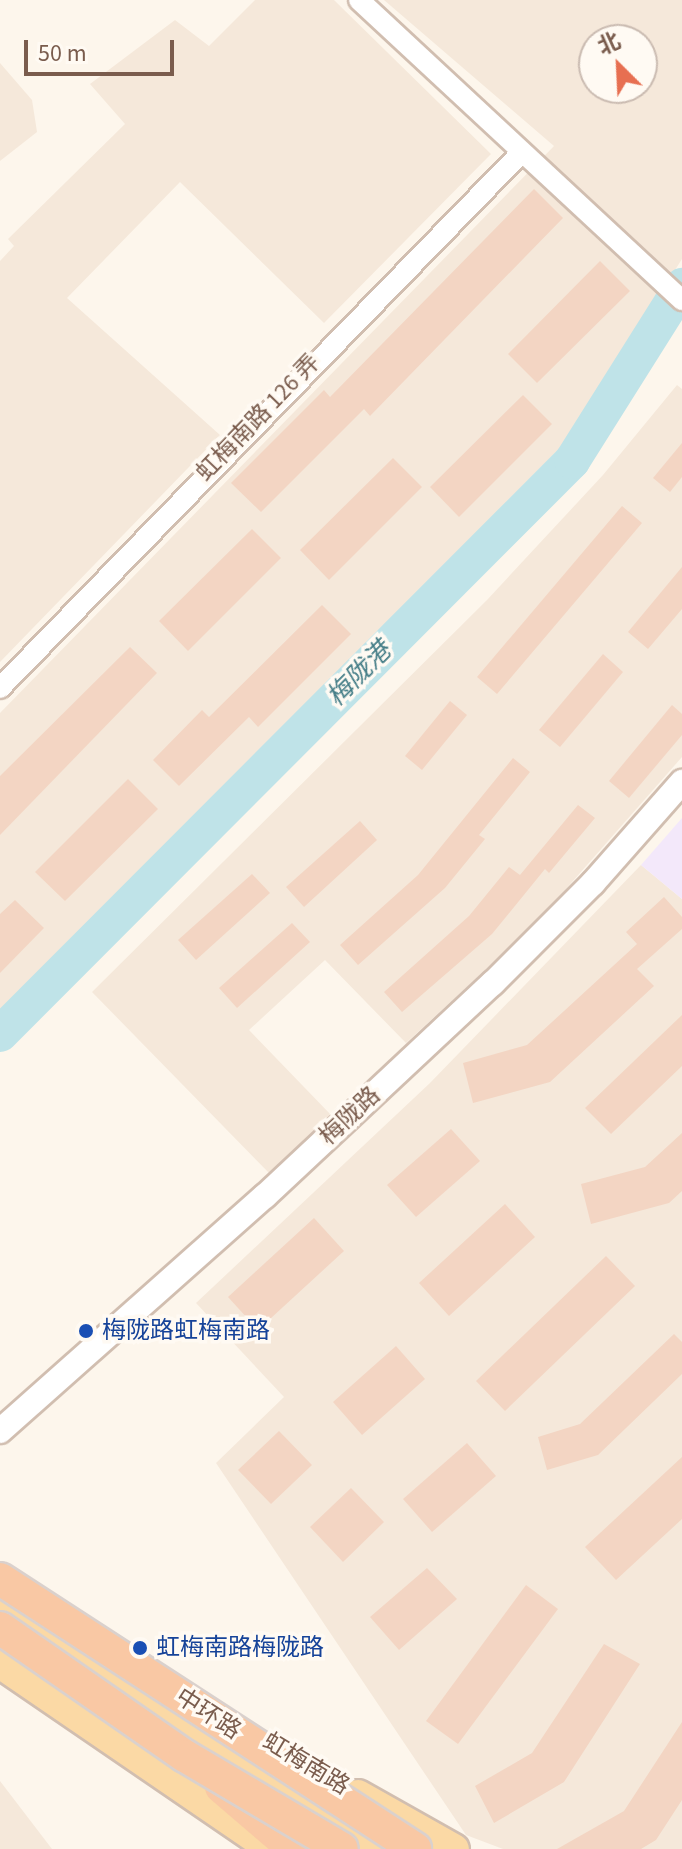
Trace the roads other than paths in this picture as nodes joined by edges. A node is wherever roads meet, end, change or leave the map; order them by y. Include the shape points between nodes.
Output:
1 (359, 0) edge
2 (521, 153) junction
3 (682, 300) edge
4 (0, 688) edge
5 (682, 782) edge
6 (0, 1431) edge
7 (0, 1570) edge
8 (0, 1579) edge
9 (0, 1602) edge
10 (61, 1612) junction
11 (0, 1627) edge
12 (45, 1656) junction
13 (0, 1663) edge
14 (87, 1664) junction
15 (83, 1721) junction
16 (185, 1756) junction
17 (224, 1819) junction
18 (385, 1839) edge
19 (422, 1845) edge
20 (240, 1849) edge
21 (272, 1849) edge
22 (293, 1849) edge
23 (339, 1849) edge
24 (454, 1849) edge

1 - 2 street
2 - 3 street
2 - 4 street, 虹梅南路 126 弄
5 - 6 street, 梅陇路 via 593,883 472,1002 265,1196
7 - 10 main road, 虹梅南路
8 - 18 highway, 中环路, bridge
9 - 14 main road, 虹梅南路
10 - 14 main road
10 - 19 main road, 虹梅南路
11 - 12 main road
11 - 16 highway, 中环路, bridge
12 - 15 main road
12 - 23 main road
13 - 15 main road
14 - 18 main road, 虹梅南路
15 - 17 main road
16 - 22 highway, bridge
16 - 23 highway, 中环路, bridge
17 - 20 main road
17 - 21 main road
18 - 19 highway, 中环路, bridge
19 - 24 main road, 虹梅南路

